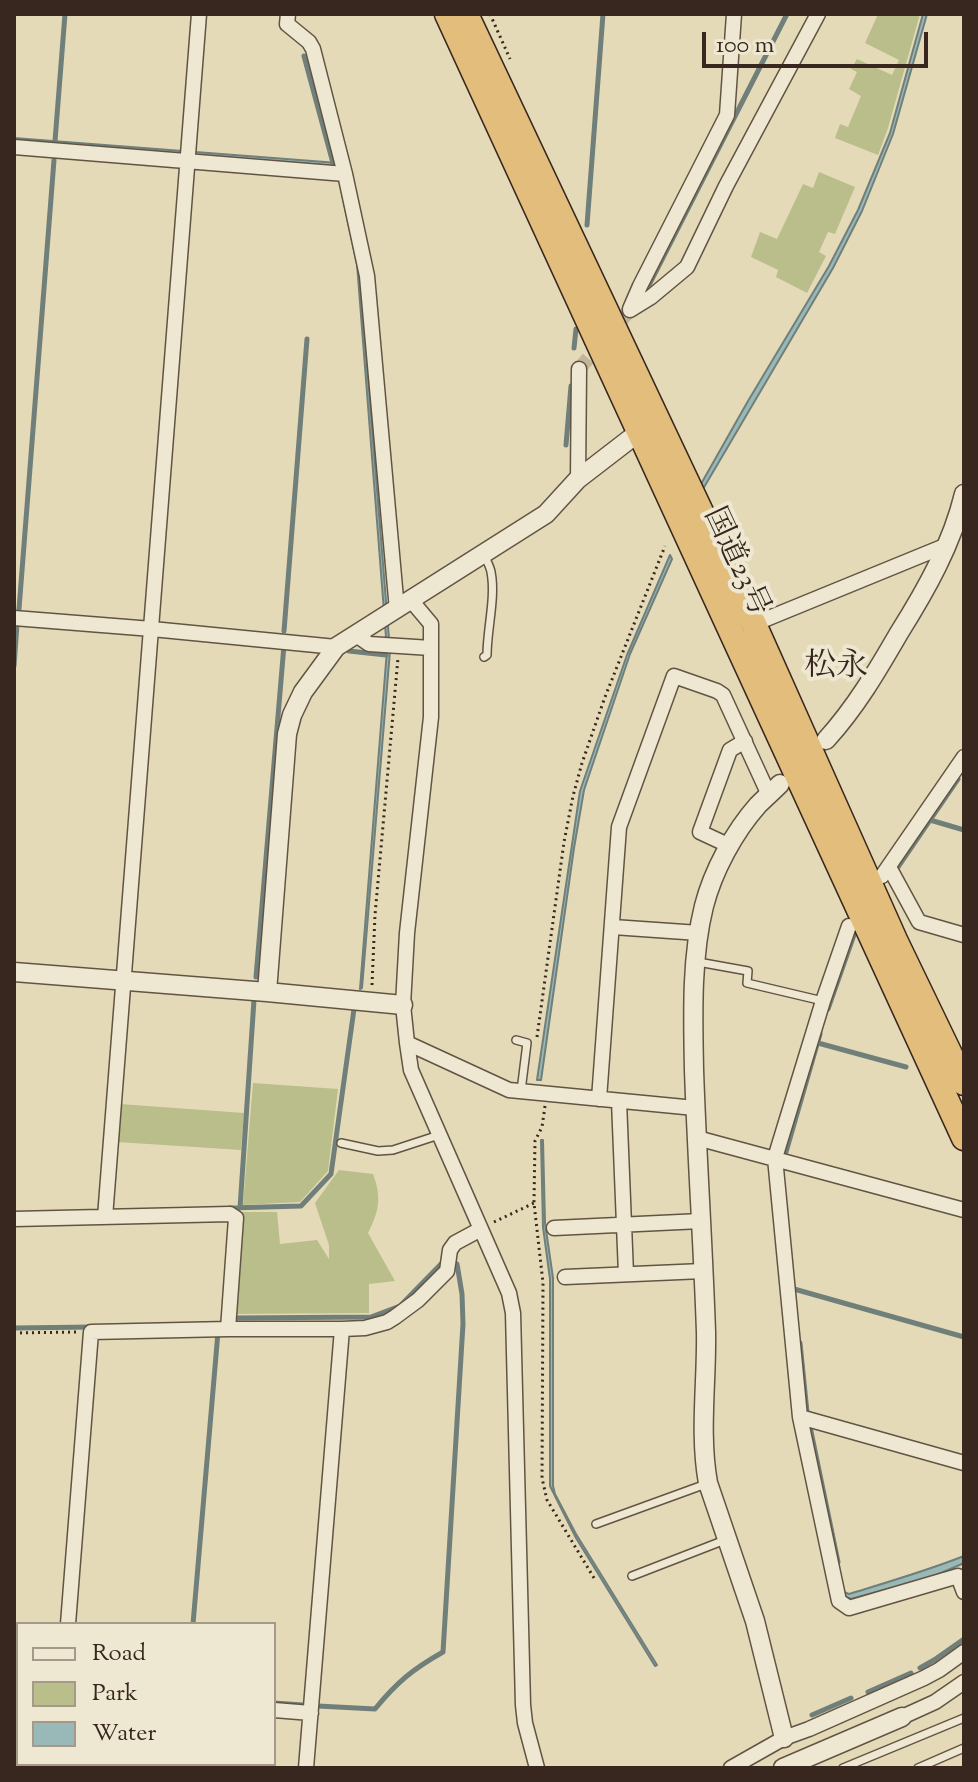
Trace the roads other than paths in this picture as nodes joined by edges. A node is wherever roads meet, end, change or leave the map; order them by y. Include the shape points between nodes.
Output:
1 (199, 14) edge
2 (288, 14) edge
3 (447, 14) edge
4 (466, 14) edge
5 (734, 14) edge
6 (818, 14) edge
7 (14, 147) edge
8 (188, 156) junction
9 (341, 174) junction
10 (579, 369) tunnel mouth
11 (639, 432) junction
12 (578, 479) junction
13 (964, 494) edge
14 (947, 545) junction
15 (484, 553) junction
16 (394, 610) junction
17 (14, 618) edge
18 (754, 624) junction
19 (152, 629) junction
20 (356, 635) junction
21 (336, 647) junction
22 (431, 648) junction
23 (484, 657) dead end
24 (826, 740) dead end
25 (745, 741) junction
26 (964, 757) edge
27 (775, 790) joint
28 (730, 846) junction
29 (849, 926) dead end
30 (613, 927) junction
31 (699, 933) junction
32 (964, 935) edge
33 (696, 962) junction
34 (14, 972) edge
35 (124, 981) junction
36 (267, 992) junction
37 (823, 1001) junction
38 (403, 1005) junction
39 (516, 1040) dead end
40 (407, 1043) junction
41 (964, 1083) edge
42 (521, 1091) junction
43 (599, 1099) junction
44 (619, 1101) junction
45 (695, 1108) junction
46 (439, 1135) junction
47 (697, 1138) junction
48 (964, 1138) edge
49 (341, 1143) dead end
50 (775, 1158) junction
51 (964, 1210) edge
52 (105, 1217) junction
53 (14, 1219) edge
54 (701, 1221) junction
55 (624, 1225) junction
56 (554, 1228) dead end
57 (481, 1229) junction
58 (703, 1271) junction
59 (626, 1274) junction
60 (565, 1277) dead end
61 (228, 1329) junction
62 (342, 1329) junction
63 (806, 1419) junction
64 (964, 1463) edge
65 (708, 1483) junction
66 (596, 1524) dead end
67 (727, 1539) junction
68 (632, 1576) dead end
69 (964, 1592) edge
70 (68, 1622) edge
71 (964, 1652) edge
72 (964, 1682) edge
73 (964, 1691) edge
74 (935, 1702) junction
75 (276, 1710) edge
76 (311, 1713) junction
77 (902, 1717) joint
78 (964, 1718) edge
79 (784, 1738) junction
80 (964, 1748) edge
81 (823, 1752) junction
82 (306, 1768) edge
83 (537, 1768) edge
84 (731, 1768) edge
85 (783, 1768) edge
86 (803, 1768) edge
87 (843, 1768) edge
88 (918, 1768) edge

1 - 8 street
2 - 9 street via 287,24 313,49
3 - 11 highway, 国道23号
4 - 18 highway, 国道23号
5 - 6 street via 727,115 630,310 687,267
7 - 8 street
8 - 9 street
8 - 19 street
9 - 16 street via 367,276
10 - 12 street
11 - 12 street
11 - 48 highway, 国道23号
12 - 15 street via 546,514
13 - 14 street
14 - 18 street
14 - 24 street via 870,683
15 - 16 street
15 - 23 lane via 492,594
16 - 20 street
16 - 22 street via 431,624
17 - 19 street
18 - 41 highway, 国道23号
19 - 21 street
19 - 35 street
20 - 21 street
20 - 22 street via 369,644
21 - 36 street via 303,692 287,734
22 - 38 street via 431,717
25 - 27 street
25 - 28 street via 730,750 700,832
25 - 30 street via 723,695 674,676 619,827
26 - 32 street via 886,872 919,922
27 - 28 street
28 - 31 street via 704,904
29 - 37 street
30 - 31 street
30 - 43 street
31 - 33 street
33 - 37 lane via 748,971 747,983
33 - 45 street
34 - 35 street
35 - 36 street
35 - 52 street
36 - 38 street
37 - 50 street
38 - 40 street
39 - 42 lane via 527,1043
40 - 42 street
40 - 46 street via 411,1070
42 - 43 street
43 - 44 street
44 - 45 street
44 - 55 street
45 - 47 street
46 - 49 lane via 393,1150
46 - 57 street
47 - 50 street
47 - 54 street
50 - 51 street
50 - 63 street
52 - 53 street
52 - 61 street via 236,1218
54 - 55 street
54 - 58 street
55 - 56 street
55 - 59 street
57 - 62 street via 455,1243 447,1271 395,1317 365,1328
57 - 83 street via 513,1313 523,1705
58 - 59 street
58 - 65 street
59 - 60 street
61 - 62 street
61 - 70 street via 91,1332
62 - 76 street
63 - 64 street
63 - 69 street via 839,1601 849,1608 958,1576
65 - 66 lane
65 - 67 street
67 - 68 lane
67 - 79 street via 755,1621
71 - 79 street via 924,1678
72 - 74 street
73 - 74 lane
74 - 77 street
75 - 76 street
76 - 82 street
77 - 81 street
78 - 87 lane
79 - 84 street
80 - 88 lane
81 - 85 street
81 - 86 lane

